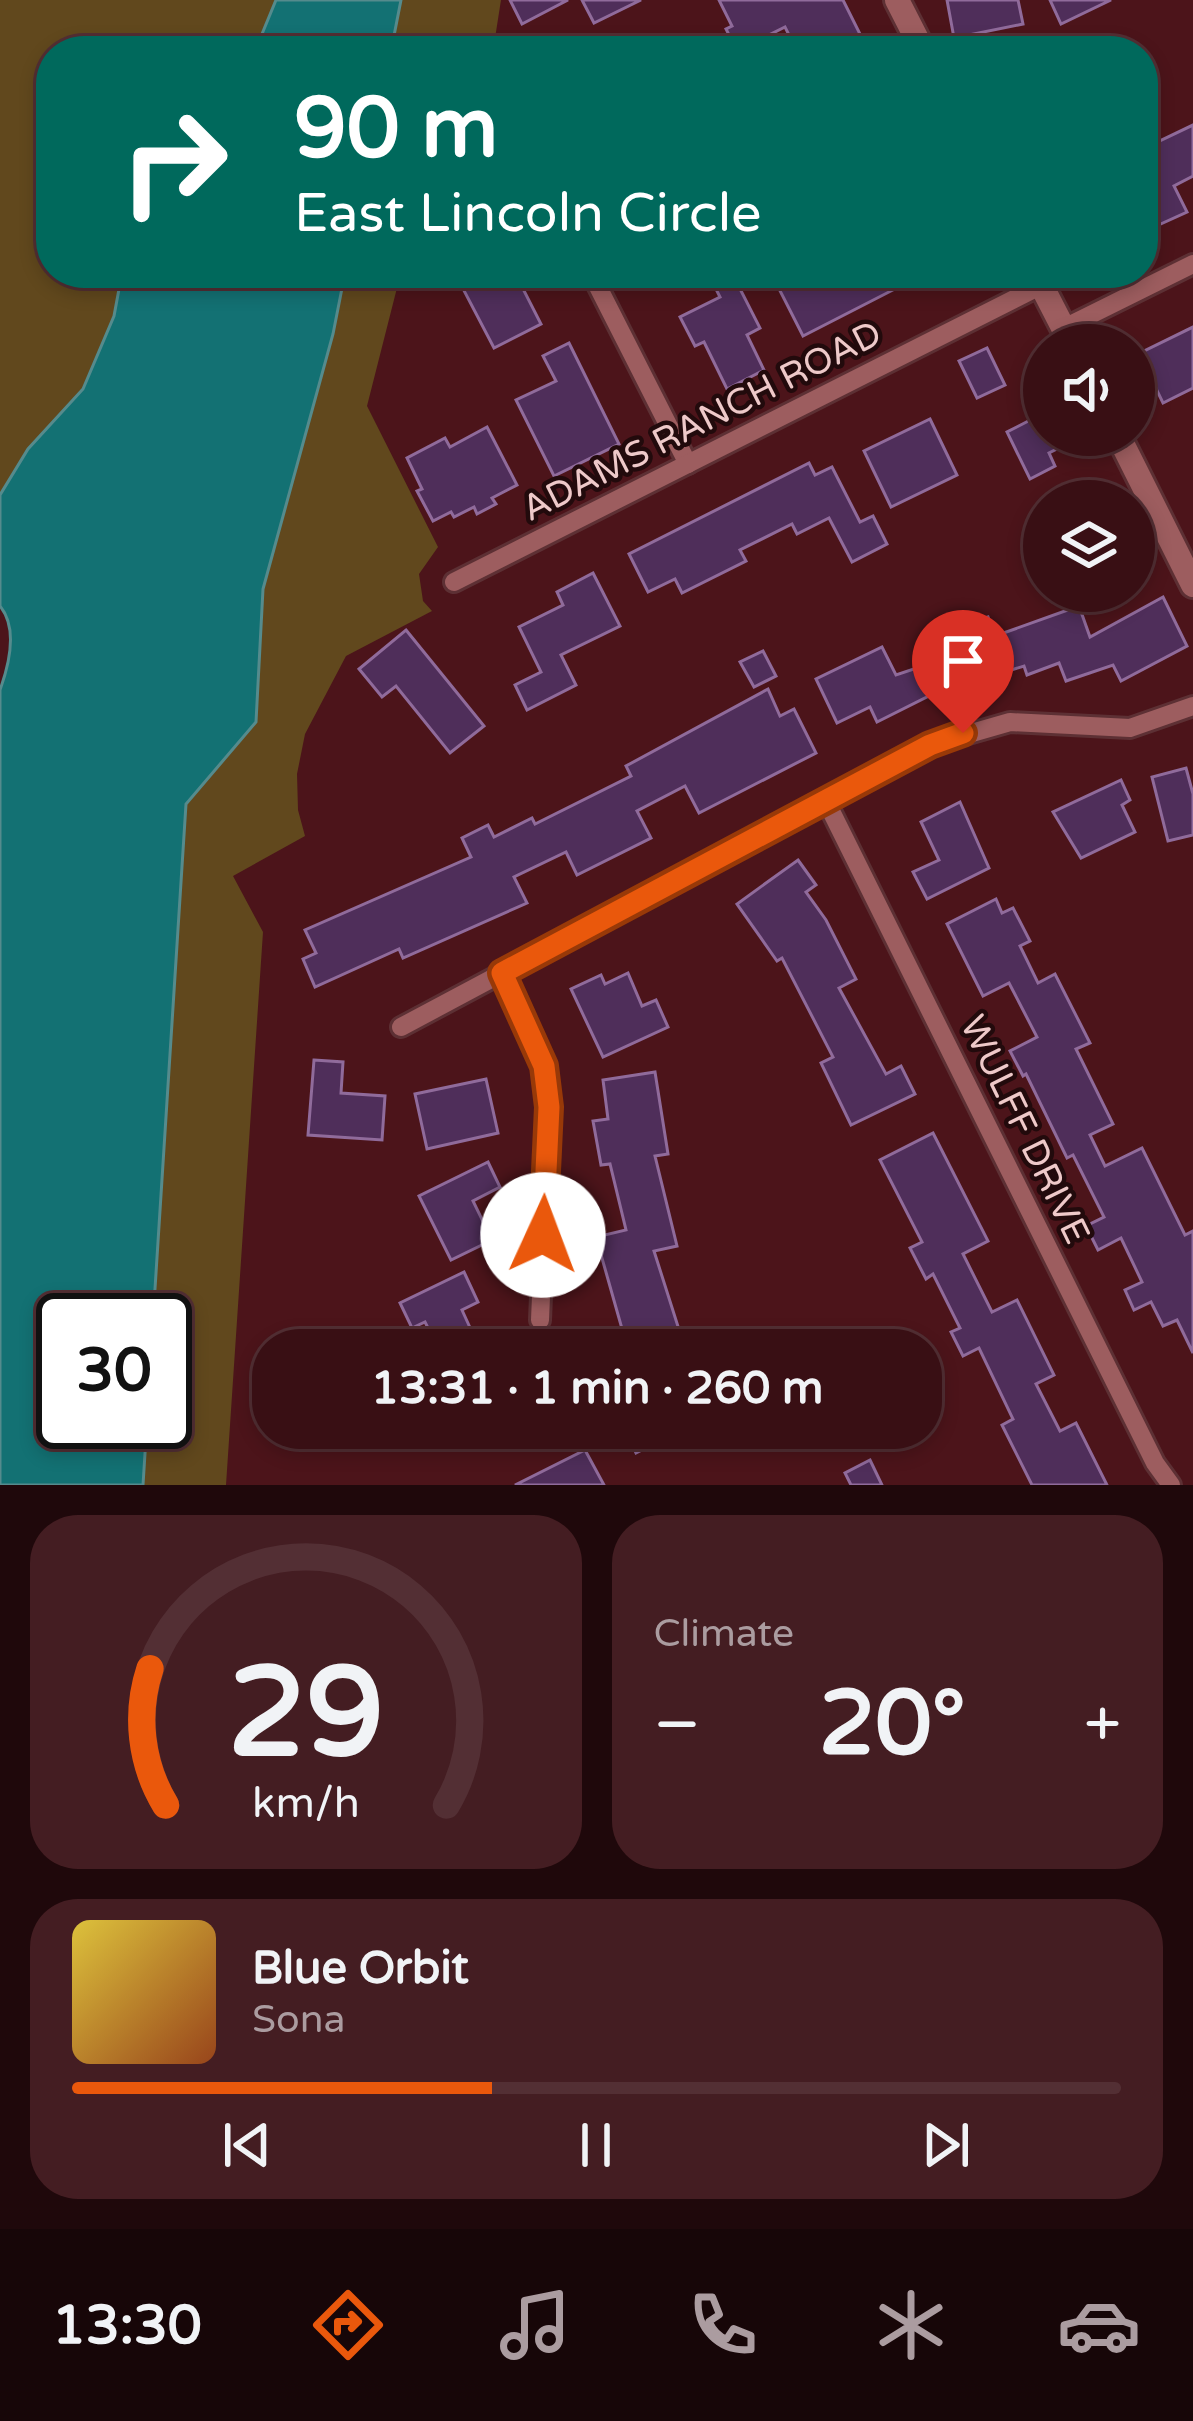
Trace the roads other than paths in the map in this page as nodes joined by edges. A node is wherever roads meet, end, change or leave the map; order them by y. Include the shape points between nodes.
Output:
1 (897, 0) edge
2 (915, 36) edge
3 (1193, 264) edge
4 (1158, 284) edge
5 (599, 288) edge
6 (1021, 288) edge
7 (1043, 288) edge
8 (1151, 288) edge
9 (1062, 324) edge
10 (1089, 324) edge
11 (1128, 456) edge
12 (688, 464) junction
13 (454, 582) dead end
14 (1193, 585) edge
15 (1193, 706) edge
16 (826, 801) junction
17 (502, 973) junction
18 (401, 1027) dead end
19 (540, 1320) dead end
20 (1171, 1485) edge

1 - 2 street
3 - 4 street
5 - 12 street
6 - 12 street, ADAMS RANCH ROAD
7 - 9 street
8 - 10 street
11 - 14 street
12 - 13 street, ADAMS RANCH ROAD
15 - 16 street via 1130,728 1010,722 963,733
16 - 17 street
16 - 20 street, WULFF DRIVE
17 - 18 street
17 - 19 street via 544,1066 549,1107

